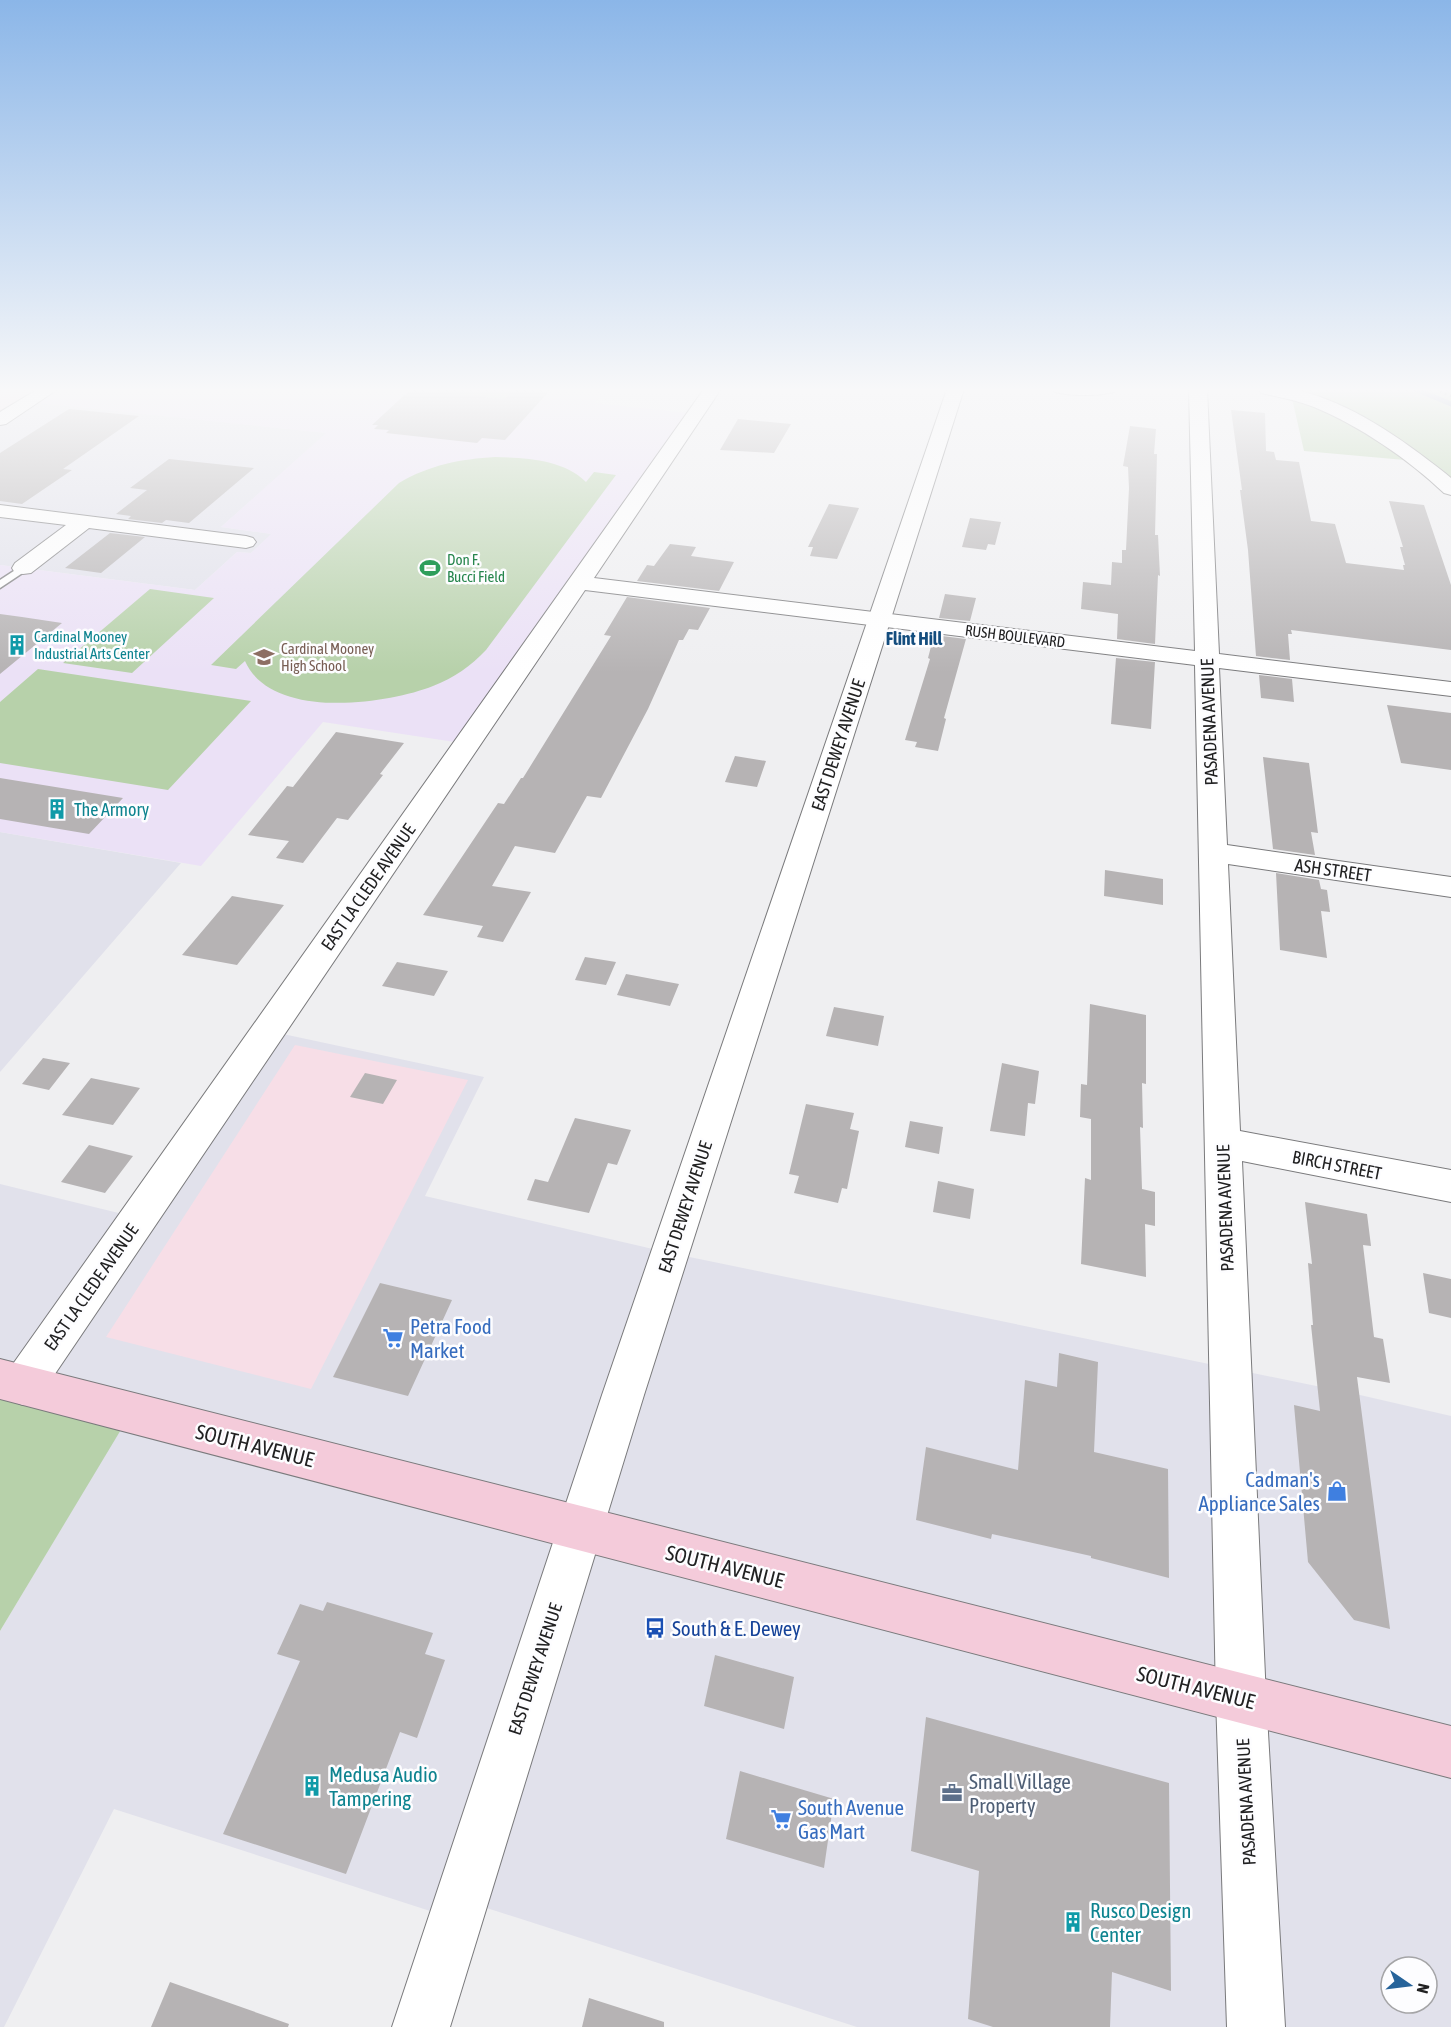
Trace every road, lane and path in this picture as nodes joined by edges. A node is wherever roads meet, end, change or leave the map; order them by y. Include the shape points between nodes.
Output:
1 (648, 484) edge
2 (924, 484) edge
3 (1201, 484) edge
4 (0, 511) edge
5 (84, 522) junction
6 (246, 542) dead end
7 (23, 568) joint
8 (580, 583) junction
9 (0, 585) edge
10 (879, 619) junction
11 (1207, 660) junction
12 (1451, 689) edge
13 (1214, 852) junction
14 (1451, 887) edge
15 (1223, 1143) junction
16 (1451, 1186) edge
17 (12, 1382) edge
18 (580, 1529) junction
19 (1241, 1698) junction
20 (1451, 1752) edge
21 (421, 2027) edge
22 (1256, 2027) edge

1 - 8 street, EAST LA CLEDE AVENUE
2 - 10 street, EAST DEWEY AVENUE
3 - 11 street, PASADENA AVENUE
4 - 5 street
5 - 6 street
5 - 7 street
7 - 9 lane
8 - 10 street, RUSH BOULEVARD
8 - 17 street, EAST LA CLEDE AVENUE
10 - 11 street, RUSH BOULEVARD
10 - 18 street, EAST DEWEY AVENUE
11 - 12 street, RUSH BOULEVARD
11 - 13 street, PASADENA AVENUE
13 - 14 street, ASH STREET
13 - 15 street, PASADENA AVENUE
15 - 16 street, BIRCH STREET
15 - 19 street, PASADENA AVENUE
17 - 18 main road, SOUTH AVENUE
18 - 19 main road, SOUTH AVENUE
18 - 21 street, EAST DEWEY AVENUE
19 - 20 main road, SOUTH AVENUE
19 - 22 street, PASADENA AVENUE

